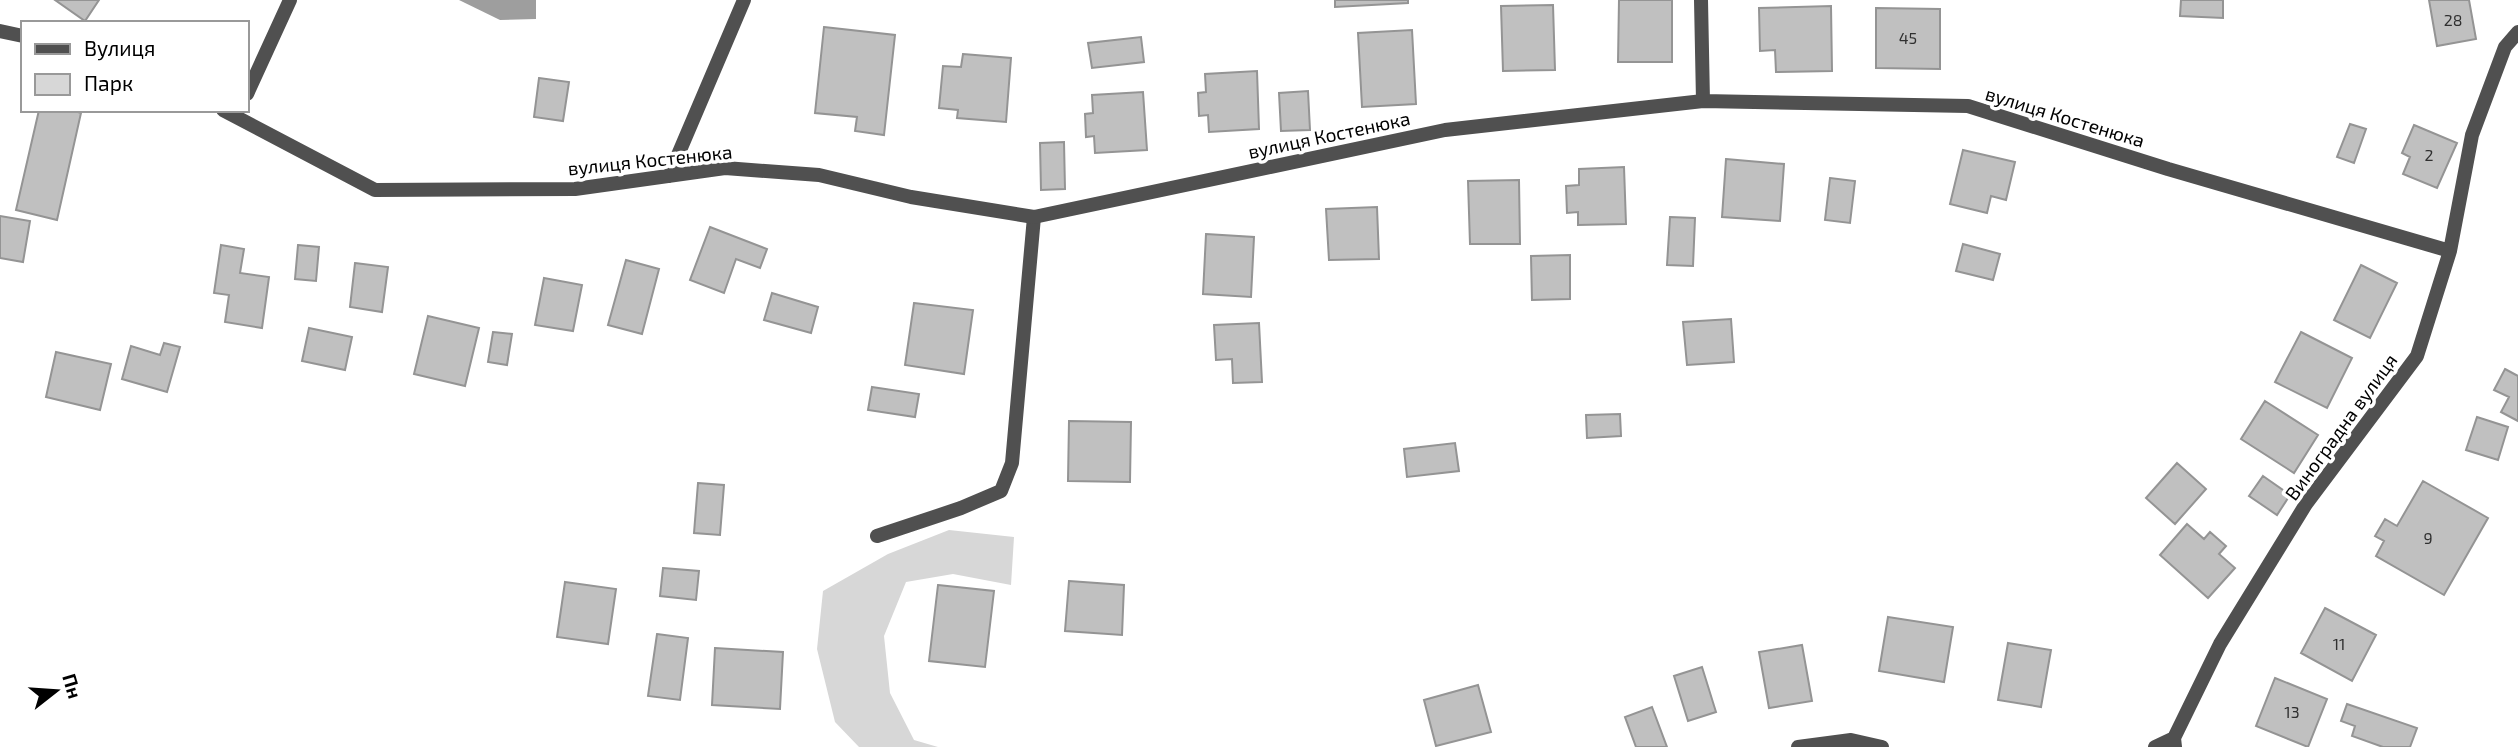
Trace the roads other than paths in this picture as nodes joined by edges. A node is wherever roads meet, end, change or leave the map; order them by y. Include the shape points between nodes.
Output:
1 (290, 0) edge
2 (744, 0) edge
3 (1701, 0) edge
4 (0, 31) edge
5 (2518, 32) edge
6 (21, 36) edge
7 (248, 92) edge
8 (1703, 101) junction
9 (239, 114) edge
10 (668, 176) junction
11 (1034, 217) junction
12 (2450, 251) junction
13 (877, 537) dead end
14 (2175, 743) edge
15 (1798, 747) edge
16 (1882, 747) edge
17 (2155, 747) edge

1 - 7 street
2 - 10 street
3 - 8 street
4 - 6 street
5 - 12 street, Виноградна вулиця via 2505,47 2472,135
8 - 11 street, вулиця Костенюка via 1445,130
8 - 12 street, вулиця Костенюка via 1968,106
9 - 10 street, вулиця Костенюка via 375,190 575,189
10 - 11 street, вулиця Костенюка via 725,169 819,175 911,197
11 - 13 street via 1012,463 1001,491
12 - 14 street, Виноградна вулиця via 2417,356 2306,504 2220,644
14 - 17 street
15 - 16 street via 1851,740

